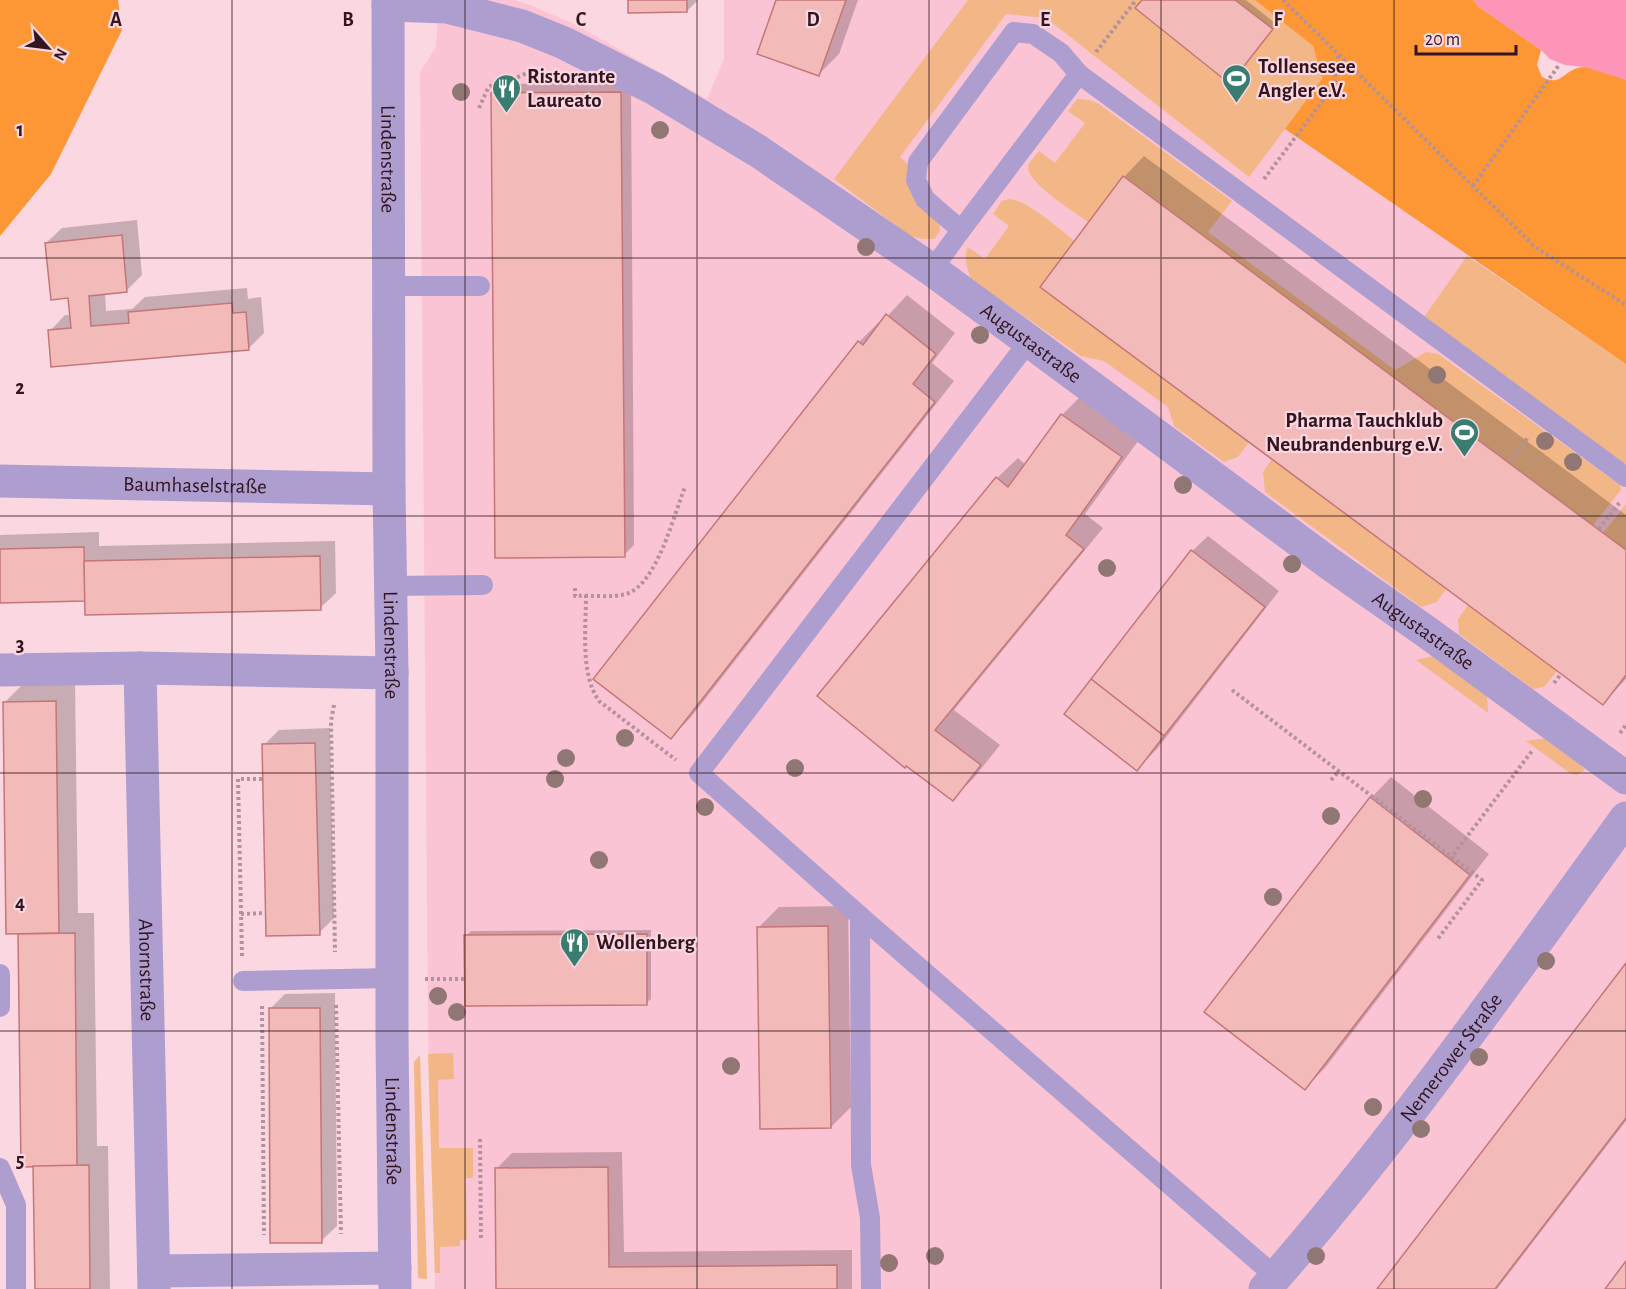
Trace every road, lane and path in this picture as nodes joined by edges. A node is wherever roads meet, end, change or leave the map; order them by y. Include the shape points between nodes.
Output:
1 (1136, 0) edge
2 (1282, 0) edge
3 (388, 2) edge
4 (564, 43) junction
5 (1338, 55) junction
6 (1559, 65) dead end
7 (1079, 74) junction
8 (479, 108) dead end
9 (1473, 186) junction
10 (1249, 199) junction
11 (961, 230) junction
12 (932, 270) junction
13 (389, 286) junction
14 (480, 286) dead end
15 (1626, 305) edge
16 (1029, 341) junction
17 (1626, 477) edge
18 (0, 481) edge
19 (685, 487) dead end
20 (389, 489) junction
21 (1626, 494) edge
22 (1599, 529) dead end
23 (483, 585) dead end
24 (391, 586) junction
25 (575, 588) dead end
26 (586, 595) junction
27 (140, 668) junction
28 (0, 670) edge
29 (392, 674) junction
30 (1232, 690) dead end
31 (1532, 751) dead end
32 (1338, 771) junction
33 (699, 773) junction
34 (1626, 778) edge
35 (262, 779) dead end
36 (1331, 780) dead end
37 (1626, 818) edge
38 (1451, 857) junction
39 (266, 913) dead end
40 (241, 914) junction
41 (860, 916) junction
42 (1437, 940) dead end
43 (0, 974) edge
44 (392, 978) junction
45 (252, 981) junction
46 (0, 1007) edge
47 (480, 1139) dead end
48 (0, 1168) edge
49 (481, 1240) dead end
50 (265, 1269) junction
51 (395, 1278) edge
52 (154, 1280) edge
53 (1270, 1283) edge
54 (16, 1289) edge
55 (871, 1289) edge

1 - 7 path
2 - 5 path
3 - 4 street, Augustastraße via 478,14
3 - 13 street, Lindenstraße
4 - 8 path via 539,68 497,81 488,88
4 - 12 street, Augustastraße via 655,89 758,151
5 - 9 path
5 - 10 path via 1334,86
6 - 9 path
7 - 10 lane
7 - 11 lane
7 - 11 lane via 1061,53 1033,34 1014,32 918,162 916,180 925,199
9 - 15 path via 1535,247
10 - 17 lane
11 - 12 lane
12 - 16 street, Augustastraße
13 - 14 lane
13 - 20 street, Lindenstraße
16 - 33 lane
16 - 34 street, Augustastraße
18 - 20 street, Baumhaselstraße
19 - 26 path via 660,554 637,589 626,595
20 - 24 street, Lindenstraße
21 - 22 path
23 - 24 lane
24 - 29 street, Lindenstraße
25 - 26 path via 575,596
26 - 33 path via 587,675 591,690 599,701 665,753
27 - 28 street
27 - 29 street
27 - 52 street, Ahornstraße
29 - 44 street, Lindenstraße
30 - 32 path
31 - 38 path
32 - 36 path
32 - 38 path
33 - 41 lane
35 - 40 path via 238,779
37 - 53 street, Nemerower Straße via 1455,1054 1354,1184
38 - 42 path via 1482,880
39 - 40 path
40 - 45 path
41 - 53 lane
41 - 55 lane via 861,1165 870,1218
43 - 46 lane
44 - 45 lane
44 - 51 street, Lindenstraße
45 - 50 path
47 - 49 path
48 - 54 lane via 16,1205
50 - 51 street, Ahornstraße
50 - 52 street, Ahornstraße

